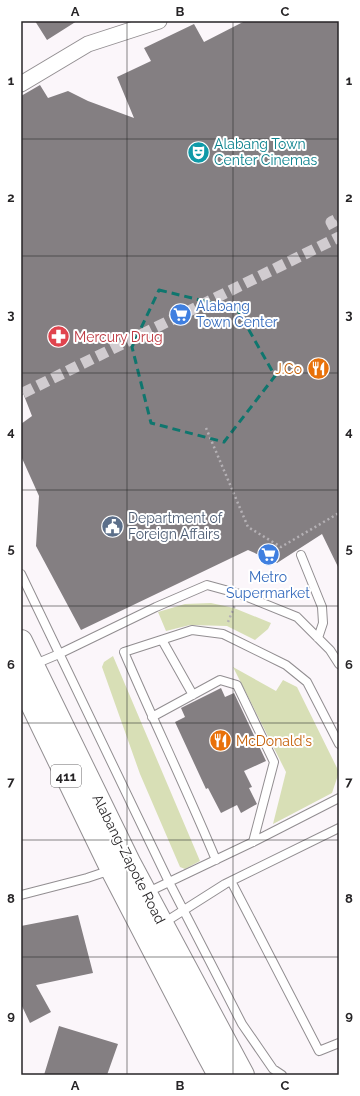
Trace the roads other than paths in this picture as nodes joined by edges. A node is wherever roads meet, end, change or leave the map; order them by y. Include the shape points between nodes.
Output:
1 (160, 21) edge
2 (21, 84) edge
3 (301, 555) dead end
4 (21, 574) edge
5 (318, 638) junction
6 (162, 640) junction
7 (21, 641) edge
8 (59, 654) junction
9 (339, 664) edge
10 (25, 672) edge
11 (193, 695) junction
12 (152, 717) junction
13 (339, 744) edge
14 (339, 798) edge
15 (339, 828) edge
16 (253, 842) junction
17 (216, 860) junction
18 (121, 867) junction
19 (231, 881) junction
20 (169, 882) junction
21 (146, 893) junction
22 (21, 895) edge
23 (184, 910) junction
24 (162, 924) junction
25 (339, 1043) edge
26 (219, 1075) edge
27 (243, 1075) edge
28 (282, 1075) edge

1 - 2 street via 88,44
3 - 5 lane via 322,607 323,623
4 - 8 lane
5 - 8 lane via 297,617 240,594 207,585
5 - 9 lane
6 - 11 lane
6 - 12 lane via 124,652
6 - 13 lane via 192,630 223,634 286,665 307,682
7 - 10 highway, Alabang-Zapote Road / 411
8 - 10 lane
8 - 20 lane
10 - 18 highway, Alabang-Zapote Road / 411
11 - 12 lane
11 - 16 lane via 220,680 237,686 274,762
12 - 17 lane via 196,810
14 - 16 lane
15 - 19 lane
16 - 17 lane
17 - 20 lane
18 - 21 highway, Alabang-Zapote Road / 411
18 - 22 lane
18 - 26 highway, Alabang-Zapote Road / 411
19 - 23 lane
19 - 25 lane via 319,1051
20 - 21 lane
20 - 23 lane
21 - 24 highway, Alabang-Zapote Road / 411
23 - 24 lane
23 - 28 lane via 242,1024 273,1069
24 - 27 highway, Alabang-Zapote Road / 411

